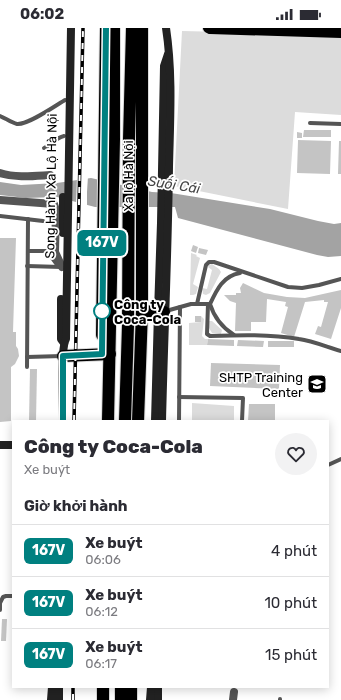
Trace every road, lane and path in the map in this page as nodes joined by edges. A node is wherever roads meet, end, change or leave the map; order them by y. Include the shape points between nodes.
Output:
1 (66, 28) edge
2 (71, 28) edge
3 (106, 28) edge
4 (114, 28) edge
5 (132, 28) edge
6 (142, 28) edge
7 (166, 28) edge
8 (208, 28) edge
9 (319, 28) edge
10 (341, 29) edge
11 (341, 33) edge
12 (142, 42) junction
13 (131, 62) junction
14 (65, 100) junction
15 (0, 116) edge
16 (310, 123) dead end
17 (341, 124) edge
18 (64, 136) junction
19 (109, 139) junction
20 (67, 145) junction
21 (44, 148) dead end
22 (0, 173) edge
23 (50, 175) dead end
24 (0, 200) edge
25 (0, 216) edge
26 (28, 219) junction
27 (43, 220) dead end
28 (66, 220) junction
29 (28, 250) junction
30 (27, 266) junction
31 (61, 267) junction
32 (241, 273) junction
33 (341, 279) edge
34 (197, 304) junction
35 (209, 304) junction
36 (180, 307) junction
37 (142, 311) junction
38 (161, 312) junction
39 (234, 335) junction
40 (64, 343) junction
41 (341, 351) edge
42 (106, 354) junction
43 (63, 356) junction
44 (27, 357) junction
45 (27, 367) dead end
46 (179, 397) junction
47 (63, 420) edge
48 (100, 420) edge
49 (108, 420) edge
50 (125, 420) edge
51 (138, 420) edge
52 (155, 420) edge
53 (162, 420) edge
54 (179, 420) edge
55 (242, 420) edge
56 (0, 445) edge
57 (12, 445) edge
58 (341, 459) edge
59 (329, 465) edge
60 (12, 596) edge
61 (0, 610) edge
62 (52, 688) edge
63 (59, 688) edge
64 (96, 688) edge
65 (103, 688) edge
66 (122, 688) edge
67 (131, 688) edge
68 (151, 688) edge
69 (158, 688) edge
70 (51, 700) edge
71 (59, 700) edge
72 (96, 700) edge
73 (103, 700) edge
74 (121, 700) edge
75 (131, 700) edge
76 (150, 700) edge
77 (158, 700) edge

1 - 14 main road, Song Hành Xa Lộ Hà Nội
2 - 20 main road, Song Hành Xa Lộ Hà Nội
3 - 19 highway, Xa lộ Hà Nội
4 - 19 highway, Xa lộ Hà Nội
5 - 13 highway, Xa lộ Hà Nội
6 - 12 highway, Xa lộ Hà Nội
7 - 38 main road via 170,66
8 - 11 main road
9 - 10 main road
12 - 13 highway
12 - 37 highway, Xa lộ Hà Nội
13 - 50 highway, Xa lộ Hà Nội
14 - 15 lane via 26,122 17,124
14 - 18 main road, Song Hành Xa Lộ Hà Nội
16 - 17 lane
18 - 20 main road, Song Hành Xa Lộ Hà Nội
18 - 21 lane
19 - 42 highway, Xa lộ Hà Nội
20 - 28 main road, Song Hành Xa Lộ Hà Nội
22 - 23 street via 10,176
24 - 31 street via 54,204 55,252
25 - 26 lane
26 - 27 lane
26 - 29 lane
28 - 31 main road, Song Hành Xa Lộ Hà Nội
28 - 40 main road, Song Hành Xa Lộ Hà Nội
29 - 30 lane
29 - 31 lane via 47,251
30 - 31 lane
30 - 44 lane
31 - 40 main road, Song Hành Xa Lộ Hà Nội via 60,339
32 - 33 lane via 288,287 302,288
32 - 34 lane via 210,262 206,265
32 - 35 lane via 230,275 224,280
34 - 35 lane
34 - 36 lane
35 - 39 lane via 218,321
35 - 39 lane via 207,334
36 - 38 lane
36 - 46 lane
37 - 38 highway
37 - 51 highway, Xa lộ Hà Nội
38 - 52 main road
38 - 53 main road
39 - 41 lane via 288,337
40 - 43 main road, Song Hành Xa Lộ Hà Nội
42 - 43 highway
42 - 48 highway, Xa lộ Hà Nội
42 - 49 highway, Xa lộ Hà Nội
43 - 44 lane
43 - 47 main road, Song Hành Xa Lộ Hà Nội
44 - 45 lane
46 - 54 lane
46 - 55 lane via 243,398
56 - 57 main road
58 - 59 lane
60 - 61 lane via 3,598
62 - 70 main road
63 - 71 main road
64 - 72 highway
65 - 73 highway
66 - 74 highway
67 - 75 highway
68 - 76 main road
69 - 77 main road

